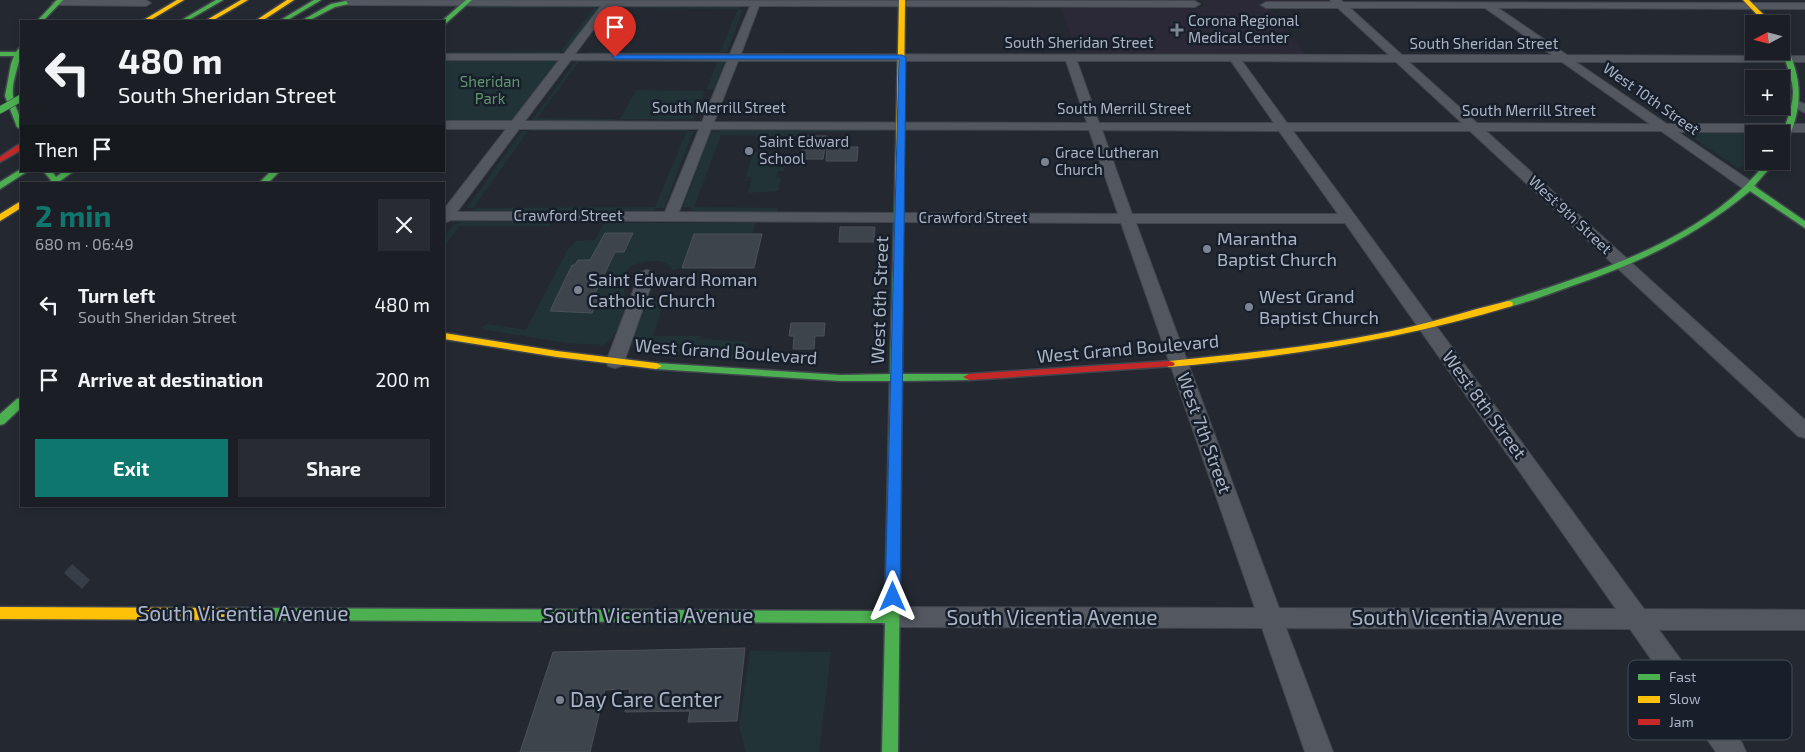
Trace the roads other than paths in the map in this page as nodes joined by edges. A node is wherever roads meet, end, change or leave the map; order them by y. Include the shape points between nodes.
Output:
1 (181, 0) edge
2 (220, 0) edge
3 (291, 0) edge
4 (318, 0) edge
5 (1623, 0) edge
6 (59, 2) edge
7 (467, 2) edge
8 (610, 2) edge
9 (757, 2) edge
10 (902, 2) edge
11 (1194, 2) edge
12 (1337, 2) edge
13 (146, 3) dead end
14 (346, 3) joint
15 (1483, 3) edge
16 (1749, 3) edge
17 (248, 4) edge
18 (1266, 5) dead end
19 (1632, 5) junction
20 (1805, 6) edge
21 (1761, 15) edge
22 (41, 20) edge
23 (148, 20) edge
24 (185, 20) edge
25 (210, 20) edge
26 (232, 20) edge
27 (260, 20) edge
28 (284, 20) edge
29 (306, 20) edge
30 (445, 22) edge
31 (20, 51) edge
32 (0, 54) edge
33 (568, 56) junction
34 (445, 57) edge
35 (734, 57) junction
36 (902, 57) junction
37 (1070, 58) junction
38 (1234, 58) junction
39 (1398, 58) junction
40 (1564, 59) junction
41 (1791, 60) junction
42 (1805, 60) edge
43 (10, 98) edge
44 (1801, 107) edge
45 (0, 110) edge
46 (20, 114) edge
47 (7, 121) dead end
48 (516, 124) junction
49 (706, 124) junction
50 (445, 125) edge
51 (901, 125) junction
52 (1095, 126) junction
53 (1283, 126) junction
54 (1474, 127) junction
55 (1664, 127) junction
56 (1791, 128) junction
57 (1805, 128) edge
58 (19, 131) edge
59 (20, 148) edge
60 (0, 160) edge
61 (1764, 170) edge
62 (22, 172) edge
63 (69, 172) edge
64 (275, 172) edge
65 (56, 182) edge
66 (264, 182) edge
67 (0, 186) edge
68 (1750, 187) junction
69 (20, 205) edge
70 (670, 217) junction
71 (900, 217) junction
72 (0, 218) edge
73 (445, 218) edge
74 (1128, 218) junction
75 (1350, 219) junction
76 (1805, 225) edge
77 (1622, 263) junction
78 (648, 275) dead end
79 (1426, 325) junction
80 (445, 336) edge
81 (616, 362) junction
82 (1178, 364) junction
83 (895, 379) junction
84 (20, 403) edge
85 (0, 421) edge
86 (1805, 431) edge
87 (0, 613) edge
88 (892, 616) junction
89 (1637, 618) junction
90 (1271, 619) junction
91 (1805, 620) edge
92 (1667, 660) edge
93 (1723, 740) edge
94 (890, 752) edge
95 (1319, 752) edge
96 (1732, 752) edge

1 - 23 main road
2 - 24 main road
3 - 27 main road
4 - 28 main road
5 - 19 street
6 - 13 street
6 - 22 main road
7 - 8 street
7 - 14 street
7 - 30 main road
8 - 9 street
8 - 33 street
9 - 10 street
9 - 35 street
10 - 11 street
10 - 36 main road, West 6th Street
12 - 15 street
12 - 18 street
12 - 39 street, West 9th Street
14 - 29 main road via 333,5
15 - 19 street
15 - 40 street, West 10th Street
16 - 19 street
16 - 20 street
16 - 21 main road
17 - 25 main road
17 - 26 main road
31 - 32 main road
31 - 43 main road via 14,64
33 - 34 street, South Sheridan Street
33 - 35 street, South Sheridan Street
33 - 48 street
35 - 36 street, South Sheridan Street
35 - 49 street
36 - 37 street, South Sheridan Street
36 - 51 main road, West 6th Street
37 - 38 street, South Sheridan Street
37 - 52 street, West 7th Street
38 - 39 street, South Sheridan Street
38 - 53 street, West 8th Street
39 - 40 street, South Sheridan Street
39 - 54 street, West 9th Street
40 - 41 street, South Sheridan Street
40 - 55 street, West 10th Street
41 - 42 street, South Sheridan Street
41 - 44 main road
43 - 45 main road, bridge
43 - 58 main road
44 - 56 main road
46 - 47 main road
48 - 49 street, South Merrill Street
48 - 50 street, South Merrill Street
48 - 73 street
49 - 51 street, South Merrill Street
49 - 70 street
51 - 52 street, South Merrill Street
51 - 71 main road, West 6th Street
52 - 53 street, South Merrill Street
52 - 74 street, West 7th Street
53 - 54 street, South Merrill Street
53 - 75 street, West 8th Street
54 - 55 street, South Merrill Street
54 - 77 street, West 9th Street
55 - 56 street, South Merrill Street
55 - 68 street, West 10th Street
56 - 57 street, South Merrill Street
59 - 60 main road
61 - 68 main road, West Grand Boulevard
62 - 67 main road
63 - 65 main road
64 - 66 main road
68 - 76 main road, West 10th Street
68 - 77 main road, West Grand Boulevard via 1702,222
69 - 72 main road
70 - 71 street, Crawford Street
70 - 73 street, Crawford Street
71 - 74 street, Crawford Street
71 - 83 main road, West 6th Street
74 - 75 street, Crawford Street
74 - 82 street, West 7th Street
75 - 79 street, West 8th Street
77 - 79 main road, West Grand Boulevard via 1532,296
77 - 86 street, West 9th Street
78 - 81 street
79 - 82 main road, West Grand Boulevard via 1301,348
79 - 89 street, West 8th Street
80 - 81 main road, West Grand Boulevard
81 - 83 main road, West Grand Boulevard via 772,375
82 - 83 main road, West Grand Boulevard via 1046,374
82 - 90 street, West 7th Street
83 - 88 main road, West 6th Street
84 - 85 main road
87 - 88 main road, South Vicentia Avenue
88 - 90 street, South Vicentia Avenue
88 - 94 main road, West 6th Street
89 - 90 street, South Vicentia Avenue
89 - 91 street, South Vicentia Avenue
89 - 92 street, West 8th Street
90 - 95 street, West 7th Street
93 - 96 street, West 8th Street

